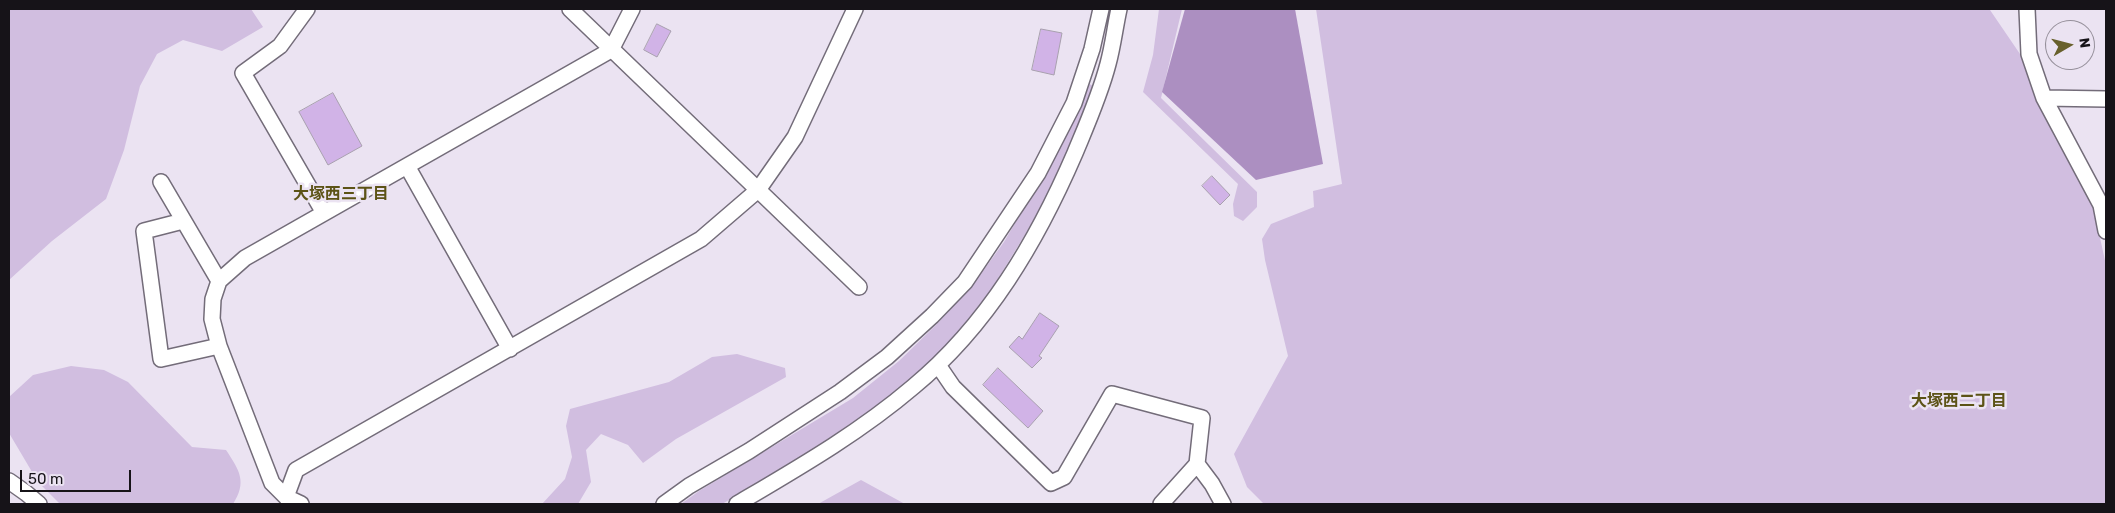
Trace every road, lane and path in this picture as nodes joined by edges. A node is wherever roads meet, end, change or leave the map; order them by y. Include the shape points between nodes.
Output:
1 (307, 9) edge
2 (570, 9) edge
3 (632, 9) edge
4 (855, 9) edge
5 (1101, 9) edge
6 (1119, 9) edge
7 (2027, 9) edge
8 (611, 50) junction
9 (2044, 98) junction
10 (2106, 99) edge
11 (407, 166) junction
12 (161, 182) dead end
13 (758, 190) junction
14 (2103, 205) edge
15 (324, 212) junction
16 (183, 221) junction
17 (2106, 231) edge
18 (219, 281) junction
19 (859, 288) dead end
20 (218, 346) junction
21 (510, 349) junction
22 (938, 365) junction
23 (1196, 464) junction
24 (9, 481) edge
25 (286, 497) junction
26 (39, 504) edge
27 (301, 504) edge
28 (664, 504) edge
29 (737, 504) edge
30 (1161, 504) edge
31 (1223, 504) edge

1 - 15 street via 280,46 243,73
2 - 8 street
3 - 8 street
4 - 13 street via 795,138
5 - 28 street via 1074,103 1038,173 965,282 887,357 840,392
6 - 22 street via 1108,64 1092,112 1059,189 1026,252 994,302
7 - 9 street via 2029,54
8 - 11 street
8 - 13 street
9 - 10 street
9 - 14 street
11 - 15 street
11 - 21 street
12 - 16 street
13 - 19 street
13 - 21 street via 700,239
14 - 17 street
15 - 18 street via 245,258
16 - 18 street
16 - 20 street via 144,231 162,360
18 - 20 street via 212,319
20 - 25 street via 272,483
21 - 25 street via 296,470
22 - 23 street via 953,387 1051,483 1064,478 1112,394 1202,418
22 - 29 street via 858,431
23 - 30 street
23 - 31 street
24 - 26 street
25 - 27 street

